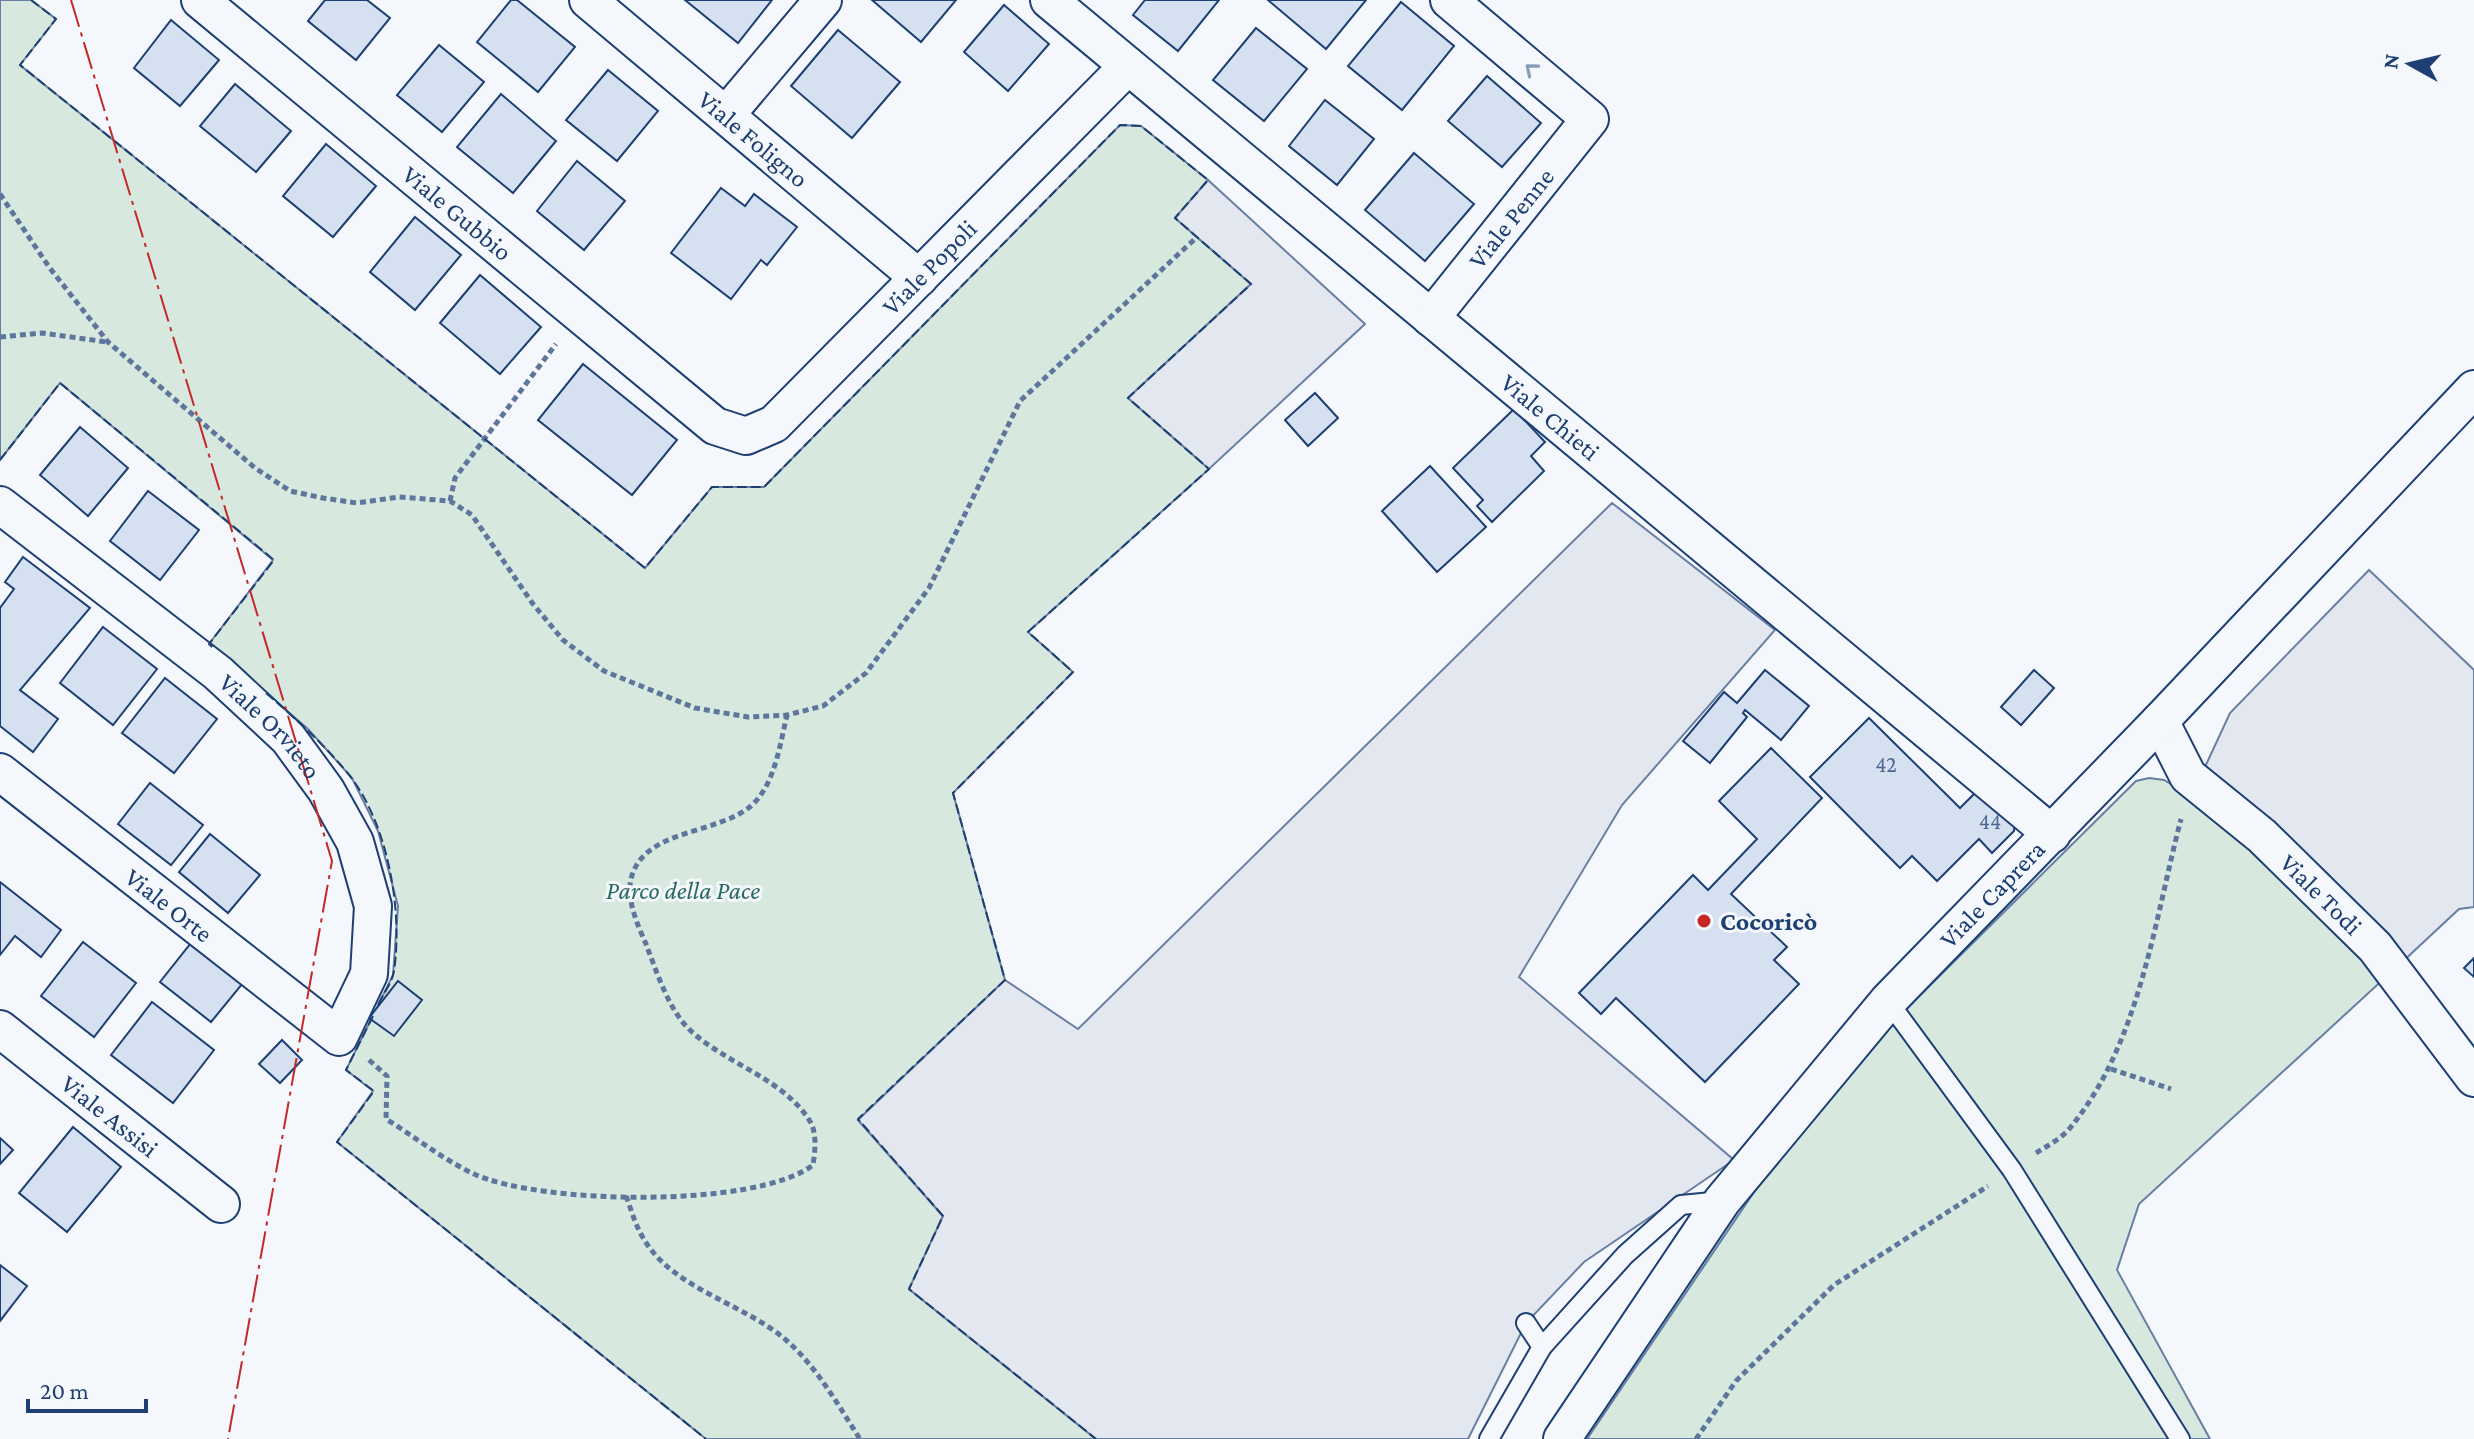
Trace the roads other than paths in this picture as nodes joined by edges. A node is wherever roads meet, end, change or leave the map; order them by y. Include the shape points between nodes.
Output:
1 (200, 0) edge
2 (588, 0) edge
3 (823, 0) edge
4 (1449, 0) edge
5 (1072, 7) edge
6 (1128, 66) junction
7 (726, 115) junction
8 (919, 278) junction
9 (1431, 318) junction
10 (2474, 389) edge
11 (715, 426) joint
12 (0, 505) edge
13 (2160, 721) junction
14 (0, 772) edge
15 (2052, 834) junction
16 (1888, 1001) junction
17 (0, 1029) edge
18 (339, 1037) joint
19 (2474, 1078) edge
20 (1722, 1201) junction
21 (221, 1204) dead end
22 (1526, 1323) dead end
23 (1542, 1347) junction
24 (1489, 1439) edge
25 (1562, 1439) edge
26 (2180, 1439) edge

1 - 11 street, Viale Gubbio
2 - 7 street, Viale Foligno
3 - 7 street
9 -> 4 street, Viale Penne via 1590,119
5 - 6 street, Viale Chieti
6 - 8 street, Viale Popoli
6 - 9 street, Viale Chieti
7 - 8 street, Viale Foligno
8 - 11 street, Viale Popoli via 774,424 746,436
9 - 15 street, Viale Chieti
10 - 13 street, Viale Caprera
12 - 18 street, Viale Orvieto via 218,673 288,738 326,790 355,842 373,906 369,974
13 - 15 street, Viale Caprera
13 - 19 street, Viale Todi via 2188,776 2262,836 2375,947
14 - 18 street, Viale Orte
15 - 16 street, Viale Caprera
16 - 20 street, Viale Caprera
16 - 26 lane via 2012,1170
17 - 21 street, Viale Assisi
20 - 23 lane via 1681,1205 1625,1255
20 - 25 street, Viale Caprera
22 - 23 lane
23 - 24 lane

